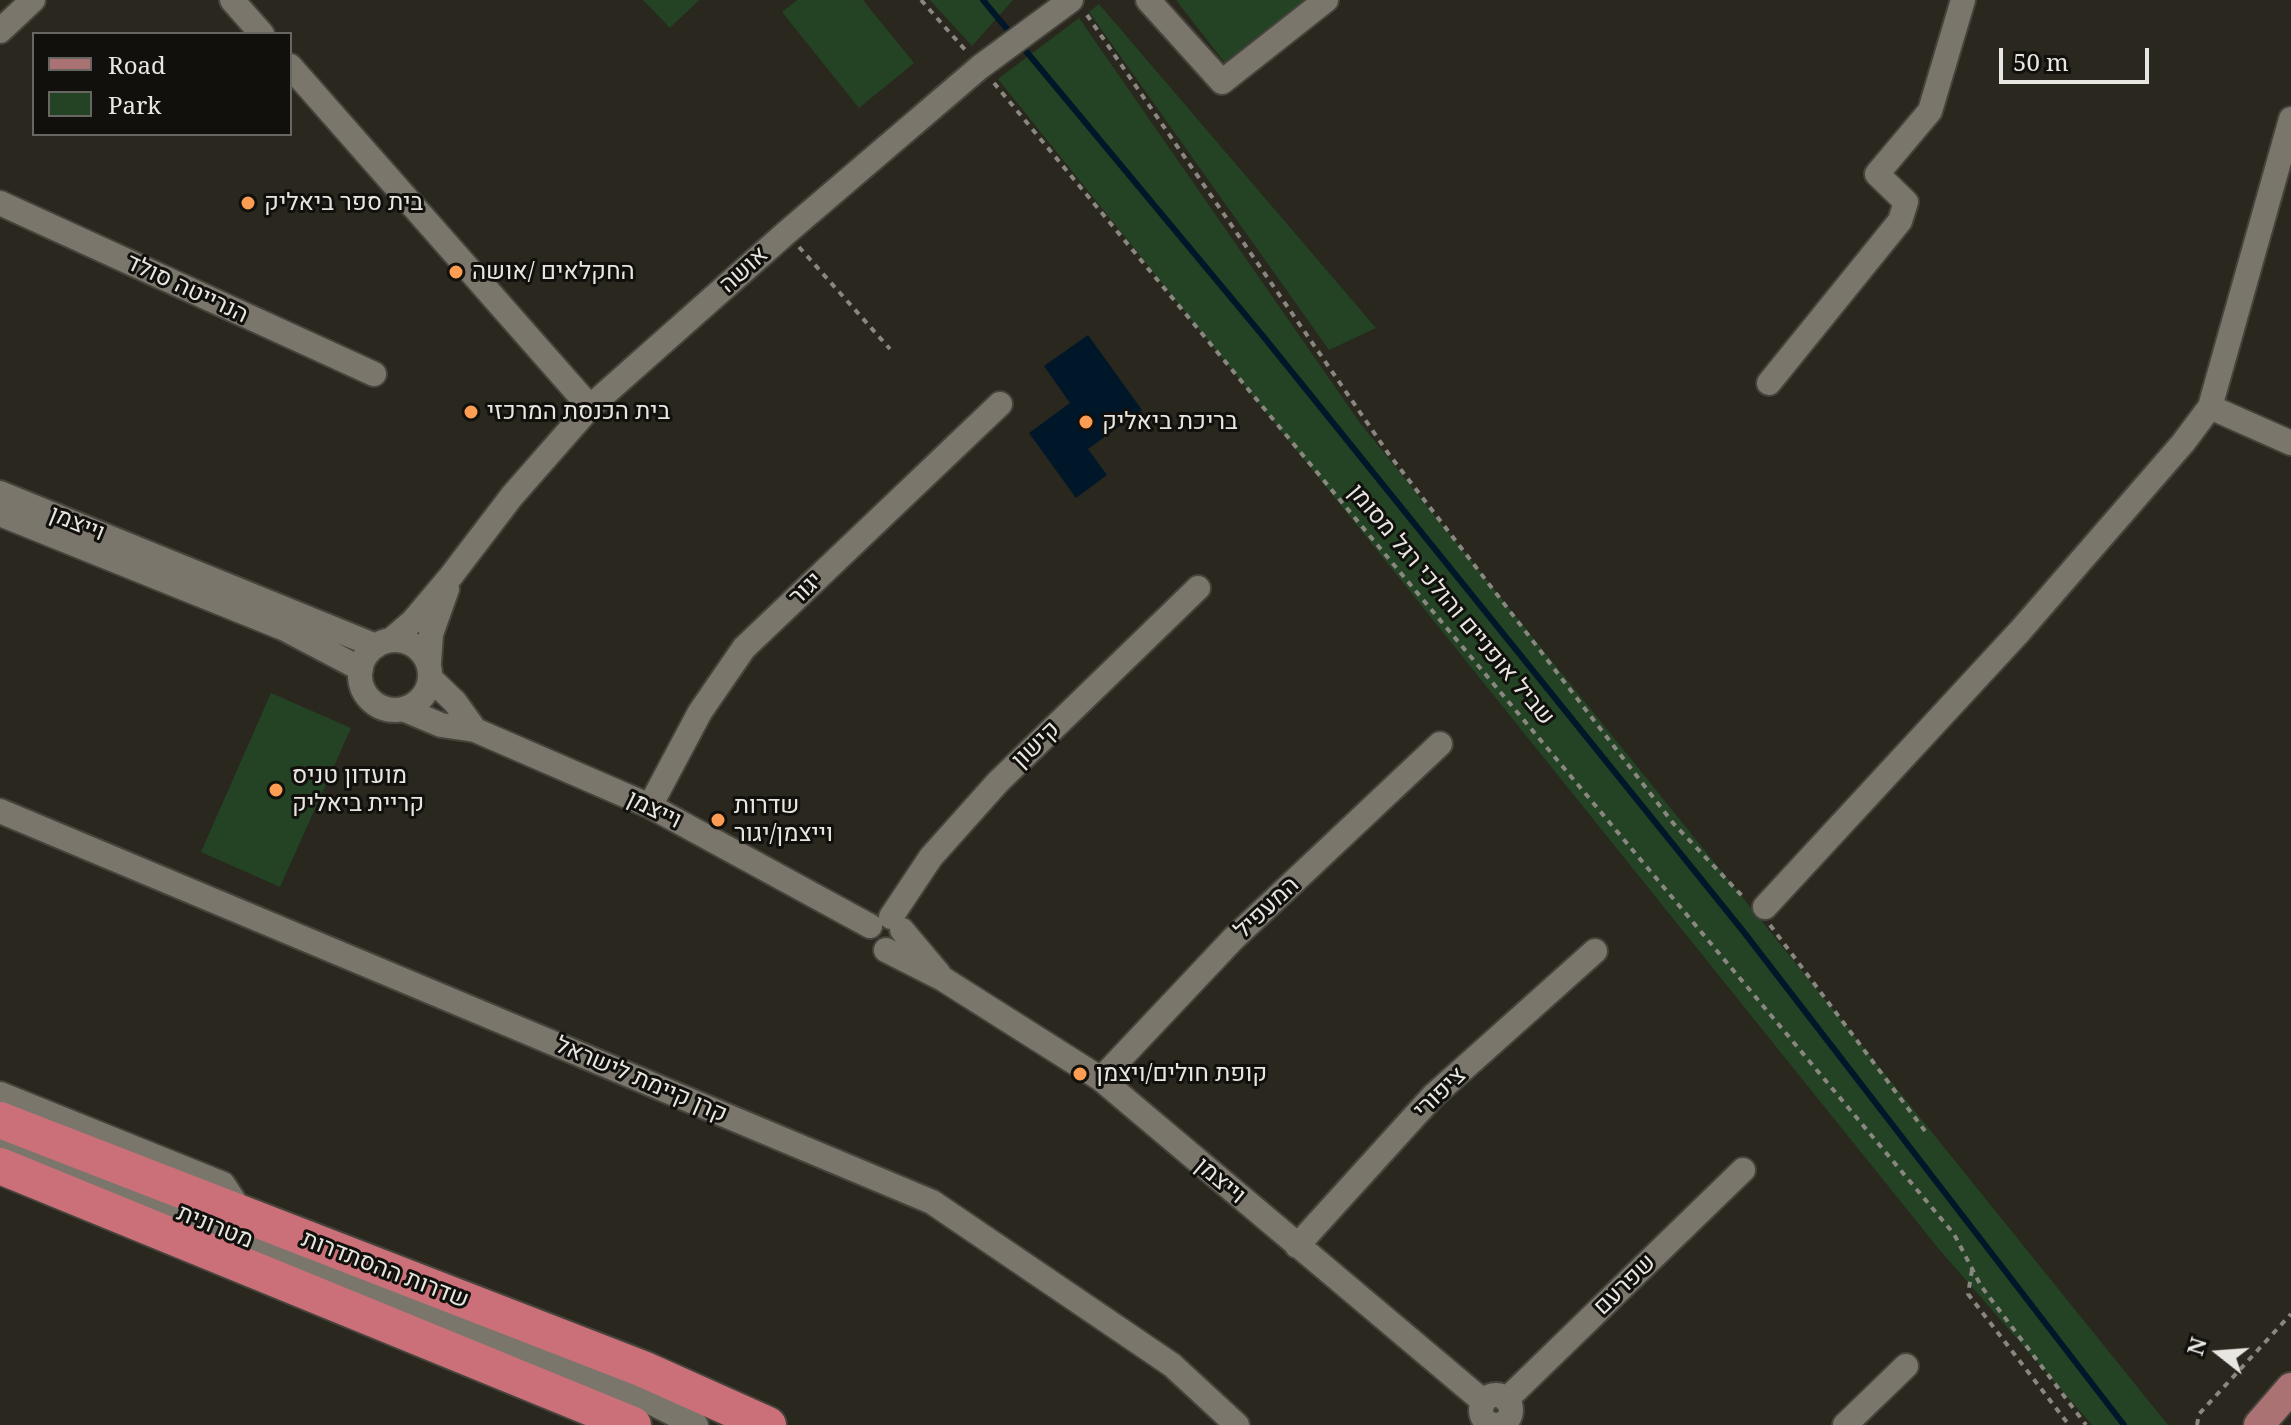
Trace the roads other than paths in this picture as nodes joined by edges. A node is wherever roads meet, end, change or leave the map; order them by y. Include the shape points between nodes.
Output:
1 (33, 0) edge
2 (232, 0) edge
3 (1148, 0) edge
4 (1326, 0) edge
5 (1963, 0) edge
6 (1078, 6) edge
7 (0, 31) edge
8 (260, 32) edge
9 (292, 68) edge
10 (2291, 119) edge
11 (0, 203) edge
12 (374, 374) dead end
13 (1769, 383) dead end
14 (1000, 404) dead end
15 (590, 407) junction
16 (2210, 407) junction
17 (2291, 443) edge
18 (0, 493) edge
19 (0, 514) edge
20 (451, 576) junction
21 (1198, 588) dead end
22 (383, 643) junction
23 (361, 669) junction
24 (429, 671) junction
25 (403, 709) junction
26 (475, 730) junction
27 (1440, 744) dead end
28 (650, 806) junction
29 (0, 811) edge
30 (1765, 907) road end
31 (887, 924) junction
32 (1595, 951) dead end
33 (943, 979) junction
34 (1101, 1079) junction
35 (0, 1094) edge
36 (0, 1120) edge
37 (0, 1141) edge
38 (0, 1166) edge
39 (1743, 1170) dead end
40 (243, 1215) junction
41 (1297, 1246) junction
42 (1906, 1366) dead end
43 (2291, 1388) edge
44 (1501, 1412) edge
45 (633, 1425) edge
46 (696, 1425) edge
47 (768, 1425) edge
48 (1237, 1425) edge
49 (1845, 1425) edge
50 (2259, 1425) edge

1 - 7 street
2 - 8 street
3 - 4 street via 1222,82
5 - 13 street via 1930,111 1877,174 1906,202 1900,221
6 - 15 street, אושה via 1033,29 980,67
9 - 15 street
10 - 16 street
11 - 12 street, הנרייטה סולד
14 - 28 street, יגור via 744,648 700,712
15 - 20 street, אושה
16 - 17 street
16 - 30 street via 2020,631
18 - 22 street, וייצמן
19 - 23 street, וייצמן via 283,628
20 - 22 street, אושה via 413,621
20 - 24 street, אושה via 431,634
21 - 31 street, קישון via 998,782 931,857
22 - 23 street via 369,652
22 - 24 street via 415,646
23 - 25 street via 369,698 387,709
24 - 25 street via 424,695
24 - 26 street, וייצמן
25 - 26 street, וייצמן via 441,725
26 - 28 street, וייצמן
27 - 34 street, המעפיל via 1234,938
28 - 31 street, וייצמן
29 - 48 street, קרן קיימת לישראל via 932,1202 1172,1365
31 - 33 street, וייצמן
31 - 33 street, וייצמן via 871,943
32 - 41 street, ציפורי via 1433,1096
33 - 34 street, וייצמן
34 - 41 street, וייצמן
35 - 40 street via 223,1184
36 - 40 highway, שדרות ההסתדרות
37 - 46 street, מטרונית via 632,1393
38 - 45 highway, שדרות ההסתדרות
39 - 44 street, שפרעם
40 - 47 highway, שדרות ההסתדרות via 643,1369
41 - 44 street, וייצמן
42 - 49 street
43 - 50 main road

